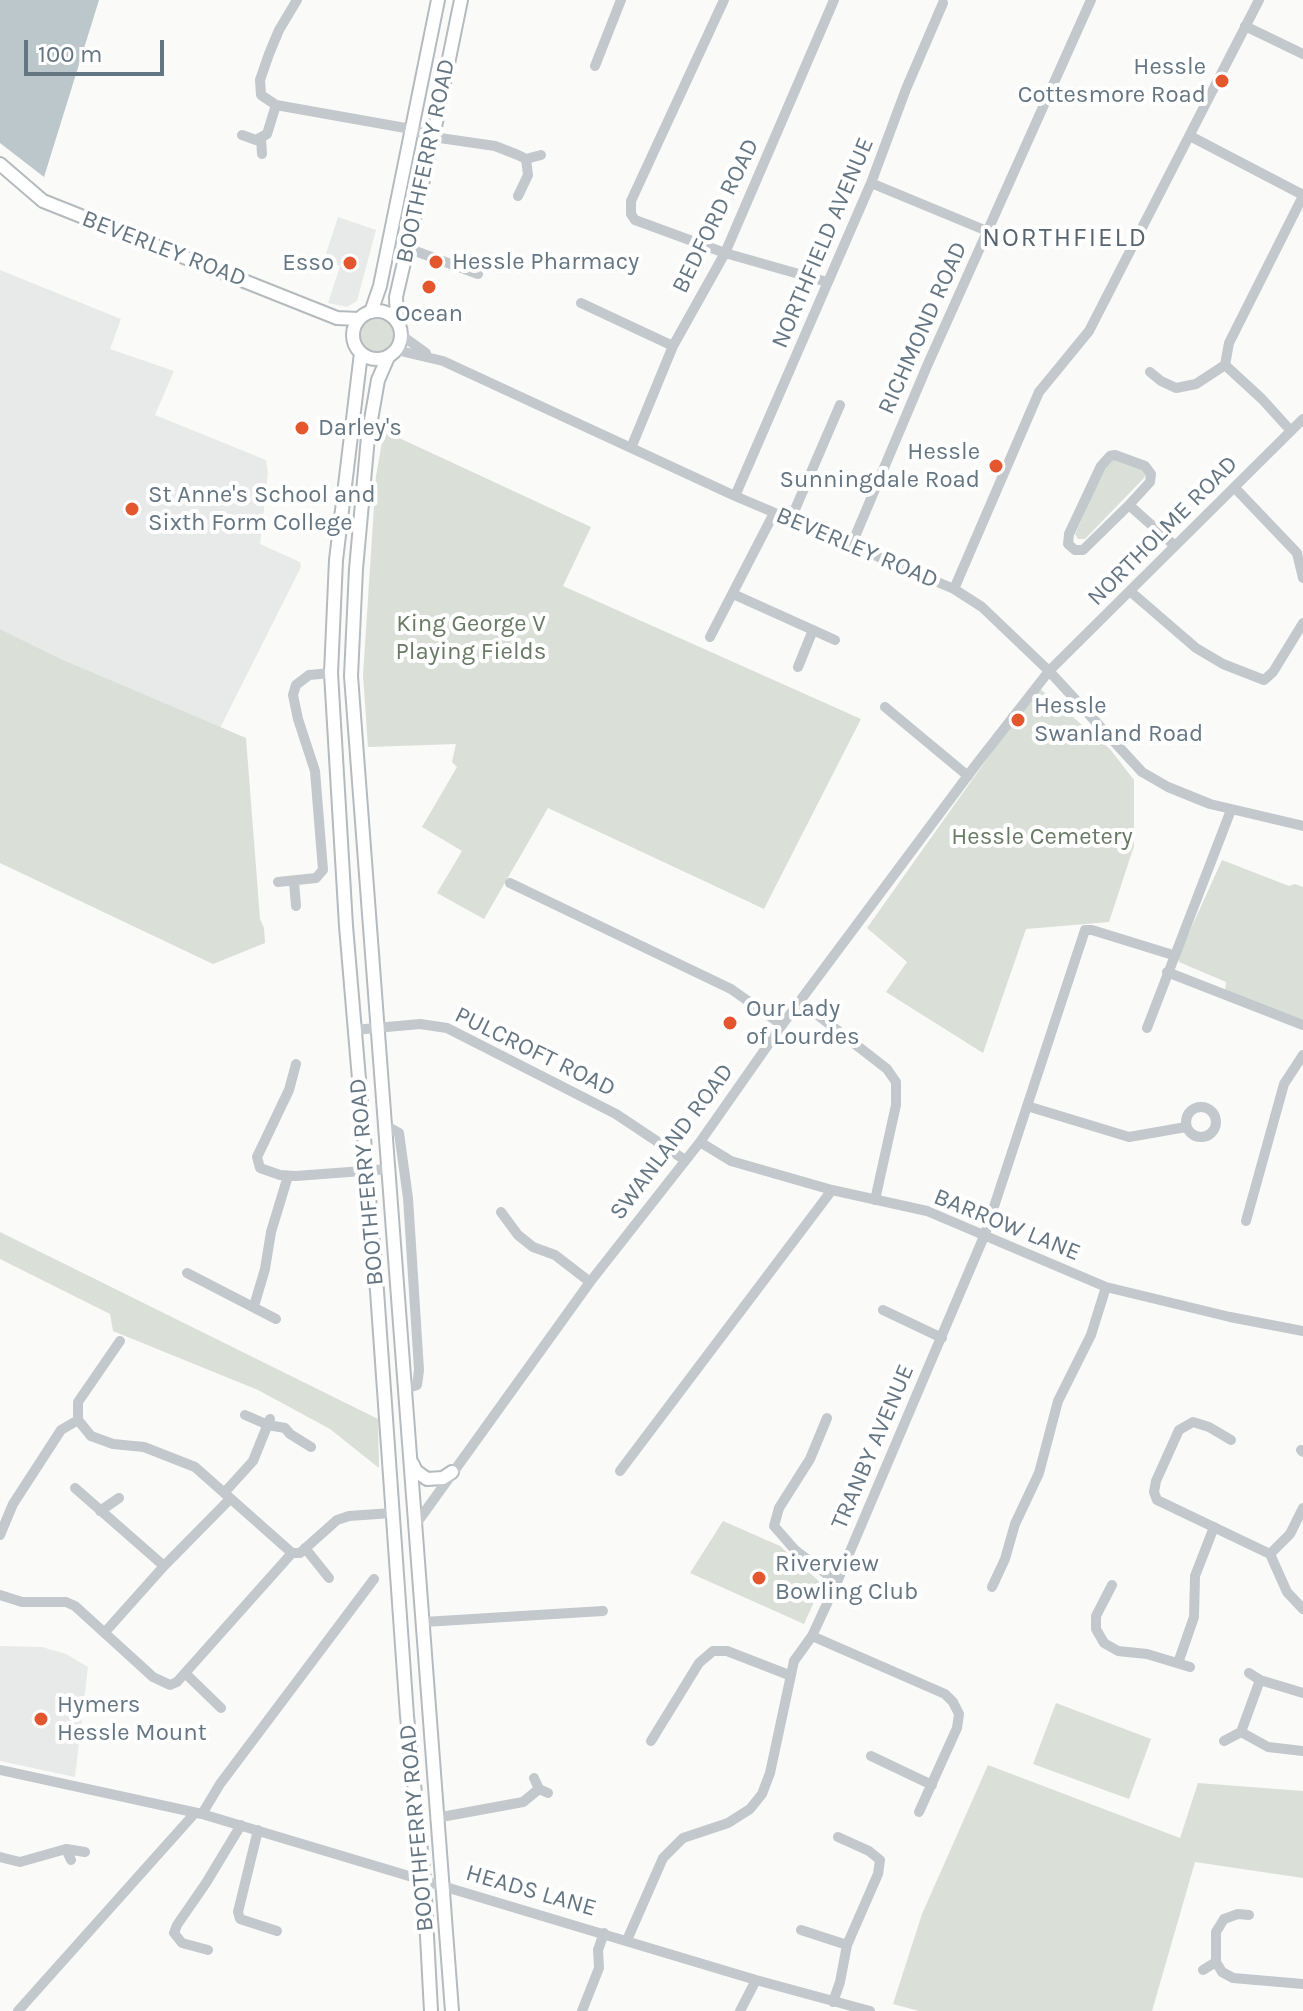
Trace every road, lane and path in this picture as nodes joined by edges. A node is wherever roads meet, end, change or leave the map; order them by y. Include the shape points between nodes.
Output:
1 (297, 0) edge
2 (438, 0) edge
3 (461, 0) edge
4 (621, 0) edge
5 (724, 0) edge
6 (834, 0) edge
7 (1091, 0) edge
8 (1259, 0) edge
9 (943, 3) dead end
10 (1245, 26) junction
11 (1303, 54) edge
12 (595, 66) dead end
13 (276, 105) junction
14 (411, 129) junction
15 (242, 135) dead end
16 (1190, 136) junction
17 (433, 137) junction
18 (261, 138) junction
19 (262, 154) dead end
20 (541, 155) dead end
21 (526, 159) junction
22 (0, 164) edge
23 (871, 183) junction
24 (1303, 195) edge
25 (518, 196) dead end
26 (987, 231) junction
27 (407, 248) junction
28 (725, 253) junction
29 (478, 274) dead end
30 (827, 282) junction
31 (581, 303) dead end
32 (371, 312) junction
33 (337, 318) junction
34 (359, 319) junction
35 (399, 329) junction
36 (353, 335) junction
37 (673, 346) junction
38 (361, 353) junction
39 (392, 353) junction
40 (431, 357) junction
41 (1225, 365) junction
42 (1150, 372) dead end
43 (840, 405) dead end
44 (1303, 419) edge
45 (1291, 431) junction
46 (631, 448) junction
47 (1235, 488) junction
48 (735, 496) junction
49 (1129, 505) junction
50 (774, 513) junction
51 (790, 521) junction
52 (851, 546) junction
53 (1175, 546) junction
54 (1303, 578) edge
55 (954, 589) junction
56 (1131, 592) junction
57 (733, 594) junction
58 (1303, 623) edge
59 (813, 630) junction
60 (710, 637) dead end
61 (835, 640) dead end
62 (798, 667) dead end
63 (1049, 671) junction
64 (331, 673) junction
65 (885, 707) dead end
66 (968, 776) junction
67 (1231, 810) junction
68 (1303, 826) edge
69 (278, 882) dead end
70 (294, 882) junction
71 (510, 883) dead end
72 (296, 906) dead end
73 (1173, 955) junction
74 (1167, 972) junction
75 (801, 1002) junction
76 (782, 1025) junction
77 (1303, 1025) edge
78 (378, 1027) junction
79 (1147, 1028) dead end
80 (354, 1030) junction
81 (1303, 1055) edge
82 (296, 1064) dead end
83 (1027, 1106) junction
84 (386, 1126) junction
85 (1186, 1127) dead end
86 (700, 1142) junction
87 (685, 1160) junction
88 (389, 1169) junction
89 (366, 1171) junction
90 (288, 1176) junction
91 (832, 1190) junction
92 (875, 1200) junction
93 (501, 1212) dead end
94 (1246, 1221) dead end
95 (985, 1234) junction
96 (187, 1273) dead end
97 (590, 1282) junction
98 (1106, 1287) junction
99 (254, 1306) junction
100 (883, 1310) dead end
101 (276, 1319) dead end
102 (1303, 1331) edge
103 (942, 1338) junction
104 (120, 1341) dead end
105 (405, 1389) junction
106 (245, 1415) dead end
107 (827, 1418) dead end
108 (78, 1420) junction
109 (269, 1422) junction
110 (1231, 1440) dead end
111 (311, 1447) dead end
112 (411, 1460) junction
113 (620, 1471) dead end
114 (452, 1472) junction
115 (75, 1488) dead end
116 (227, 1496) junction
117 (119, 1498) dead end
118 (1303, 1508) edge
119 (100, 1511) junction
120 (392, 1513) junction
121 (416, 1524) junction
122 (1214, 1527) junction
123 (0, 1535) edge
124 (305, 1548) junction
125 (292, 1553) junction
126 (1270, 1554) junction
127 (164, 1566) junction
128 (329, 1578) dead end
129 (374, 1579) dead end
130 (837, 1582) junction
131 (1112, 1585) dead end
132 (992, 1587) dead end
133 (0, 1595) edge
134 (1303, 1609) edge
135 (603, 1611) dead end
136 (424, 1622) junction
137 (106, 1631) junction
138 (812, 1636) junction
139 (1178, 1663) junction
140 (1190, 1667) dead end
141 (185, 1673) junction
142 (1249, 1673) dead end
143 (789, 1675) junction
144 (1260, 1680) junction
145 (1303, 1693) edge
146 (221, 1708) dead end
147 (1241, 1732) junction
148 (651, 1741) dead end
149 (1224, 1741) dead end
150 (1303, 1751) edge
151 (871, 1756) dead end
152 (1, 1773) edge
153 (932, 1785) junction
154 (541, 1787) dead end
155 (919, 1812) dead end
156 (198, 1814) junction
157 (436, 1818) junction
158 (241, 1825) junction
159 (258, 1830) junction
160 (838, 1837) dead end
161 (66, 1849) junction
162 (85, 1852) dead end
163 (0, 1857) edge
164 (71, 1860) dead end
165 (424, 1880) junction
166 (444, 1886) junction
167 (1249, 1915) dead end
168 (801, 1930) dead end
169 (277, 1931) dead end
170 (604, 1933) junction
171 (627, 1940) junction
172 (847, 1945) junction
173 (208, 1950) dead end
174 (1216, 1962) junction
175 (1203, 1970) dead end
176 (756, 1980) junction
177 (1303, 1984) edge
178 (833, 2002) junction
179 (18, 2011) edge
180 (431, 2011) edge
181 (452, 2011) edge
182 (582, 2011) edge
183 (740, 2011) edge
184 (870, 2011) edge

1 - 13 street via 260,80 261,95
2 - 14 main road, BOOTHFERRY ROAD
3 - 17 main road, BOOTHFERRY ROAD
4 - 12 street
5 - 28 street via 631,201 631,214 635,220
6 - 28 street, BEDFORD ROAD
7 - 26 street, RICHMOND ROAD
8 - 10 street
9 - 23 street, NORTHFIELD AVENUE
10 - 11 street
10 - 16 street
13 - 14 street
13 - 18 street
14 - 17 street
14 - 32 main road, BOOTHFERRY ROAD
15 - 18 street
16 - 24 street
16 - 55 street via 1089,331 1039,392
17 - 21 street via 495,146
17 - 27 main road, BOOTHFERRY ROAD
18 - 19 street
20 - 21 street
21 - 25 street via 528,175
22 - 33 main road, BEVERLEY ROAD via 43,201
23 - 26 street
23 - 30 street, NORTHFIELD AVENUE
24 - 41 street via 1229,343
26 - 52 street, RICHMOND ROAD
27 - 29 street
27 - 35 main road, BOOTHFERRY ROAD via 396,297
28 - 30 street
28 - 37 street, BEDFORD ROAD
30 - 48 street, NORTHFIELD AVENUE
31 - 37 street
32 - 34 main road
32 - 35 main road via 386,313
33 - 34 main road, BEVERLEY ROAD
33 - 36 main road, BEVERLEY ROAD
34 - 36 main road
35 - 39 main road
35 - 40 street, BEVERLEY ROAD
36 - 38 main road
37 - 46 street, BEDFORD ROAD
38 - 39 main road via 374,359
38 - 64 main road, BOOTHFERRY ROAD via 337,544
39 - 40 street, BEVERLEY ROAD
39 - 78 main road, BOOTHFERRY ROAD via 378,380 368,437 351,676
40 - 46 street, BEVERLEY ROAD
41 - 42 street via 1196,384 1176,388
41 - 45 street
43 - 51 street
44 - 45 street, NORTHOLME ROAD
45 - 47 street, NORTHOLME ROAD
46 - 48 street, BEVERLEY ROAD
47 - 53 street, NORTHOLME ROAD
47 - 54 street via 1297,553
48 - 50 street, BEVERLEY ROAD
49 - 49 street via 1083,550 1068,544 1110,456 1145,466 1151,474
49 - 53 street
50 - 51 street, BEVERLEY ROAD
50 - 57 street
51 - 52 street, BEVERLEY ROAD
52 - 55 street, BEVERLEY ROAD
53 - 56 street, NORTHOLME ROAD
55 - 63 street, BEVERLEY ROAD via 982,607
56 - 58 street via 1196,648 1264,680
56 - 63 street, NORTHOLME ROAD
57 - 59 street
57 - 60 street
59 - 61 street
59 - 62 street
63 - 66 street, SWANLAND ROAD
63 - 67 street, BEVERLEY ROAD via 1142,772
64 - 70 street via 309,675 293,695 315,771 323,848 323,870 316,878
64 - 80 main road, BOOTHFERRY ROAD
65 - 66 street
66 - 75 street, SWANLAND ROAD
67 - 68 street, BEVERLEY ROAD
67 - 73 street
69 - 70 street
70 - 72 street
71 - 76 street via 731,989
73 - 74 street
73 - 83 street, TRANBY AVENUE via 1085,930
74 - 77 street
74 - 79 street
75 - 76 street, SWANLAND ROAD
75 - 92 street via 887,1069 896,1082 896,1105
76 - 86 street, SWANLAND ROAD
78 - 80 street, PULCROFT ROAD
78 - 84 main road, BOOTHFERRY ROAD
78 - 87 street, PULCROFT ROAD via 447,1028 616,1114
80 - 89 main road, BOOTHFERRY ROAD
81 - 94 street via 1284,1084
82 - 90 street via 257,1157 262,1169
83 - 85 street via 1129,1137
83 - 95 street, TRANBY AVENUE
84 - 88 main road, BOOTHFERRY ROAD
84 - 105 street, BOOTHFERRY ROAD via 399,1133 408,1198 419,1370 417,1385
86 - 87 street, SWANLAND ROAD
86 - 91 street, BARROW LANE via 731,1161
87 - 97 street, SWANLAND ROAD
88 - 89 street
88 - 105 main road, BOOTHFERRY ROAD
89 - 90 street
89 - 120 main road, BOOTHFERRY ROAD
90 - 99 street
91 - 92 street, BARROW LANE
91 - 113 street
92 - 95 street, BARROW LANE via 927,1211
93 - 97 street via 533,1247 555,1255
95 - 98 street, BARROW LANE
95 - 103 street, TRANBY AVENUE
96 - 99 street
97 - 114 street, SWANLAND ROAD
98 - 102 street, BARROW LANE
98 - 132 street via 1091,1335 1058,1401 1039,1473
99 - 101 street
100 - 103 street
103 - 130 street, TRANBY AVENUE
104 - 108 street via 78,1402
105 - 112 main road, BOOTHFERRY ROAD
106 - 109 street
107 - 130 street via 774,1526
108 - 116 street via 86,1433 101,1441 144,1447 195,1467
108 - 123 street via 61,1430 13,1504
109 - 111 street
109 - 116 street via 253,1461
110 - 122 street via 1193,1422 1179,1430 1156,1481 1157,1500
112 - 114 main road via 427,1479
112 - 121 main road, BOOTHFERRY ROAD
114 - 121 street, SWANLAND ROAD
115 - 119 street
116 - 125 street
116 - 127 street
117 - 119 street
118 - 126 street via 1290,1534
119 - 127 street
120 - 124 street via 337,1520
120 - 165 main road, BOOTHFERRY ROAD
121 - 136 main road, BOOTHFERRY ROAD
122 - 126 street
122 - 139 street via 1195,1576 1194,1617
124 - 125 street
124 - 128 street
125 - 141 street
126 - 134 street via 1287,1592
127 - 137 street
129 - 156 street
130 - 138 street, TRANBY AVENUE
131 - 139 street via 1096,1616 1104,1643 1118,1651
133 - 137 street via 22,1602 66,1602
135 - 136 street
136 - 157 main road, BOOTHFERRY ROAD
137 - 141 street via 162,1683 177,1682
138 - 143 street, TRANBY AVENUE
138 - 153 street via 953,1702 959,1714 957,1728
139 - 140 street
141 - 146 street
142 - 144 street
143 - 148 street via 727,1651 713,1651 693,1671
143 - 171 street, TRANBY AVENUE via 762,1794 750,1809 728,1823 683,1838 663,1858
144 - 145 street
144 - 147 street
147 - 149 street
147 - 150 street via 1268,1747
151 - 153 street
152 - 156 street, HEADS LANE
153 - 155 street
154 - 157 street via 523,1802
156 - 158 street, HEADS LANE
156 - 179 street
157 - 166 main road, BOOTHFERRY ROAD
158 - 159 street, HEADS LANE
158 - 173 street via 174,1933 182,1943
159 - 165 street, HEADS LANE
159 - 169 street via 238,1912 240,1919
160 - 172 street via 880,1860
161 - 162 street
161 - 163 street via 20,1862
161 - 164 street
165 - 166 street, HEADS LANE
165 - 180 main road, BOOTHFERRY ROAD
166 - 170 street, HEADS LANE
166 - 181 main road, BOOTHFERRY ROAD
167 - 174 street via 1220,1915
168 - 172 street
170 - 171 street, HEADS LANE
170 - 182 street via 599,1968
171 - 176 street, HEADS LANE
172 - 178 street
174 - 175 street
174 - 177 street via 1233,1978
176 - 178 street, HEADS LANE
176 - 183 street
178 - 184 street, HEADS LANE

